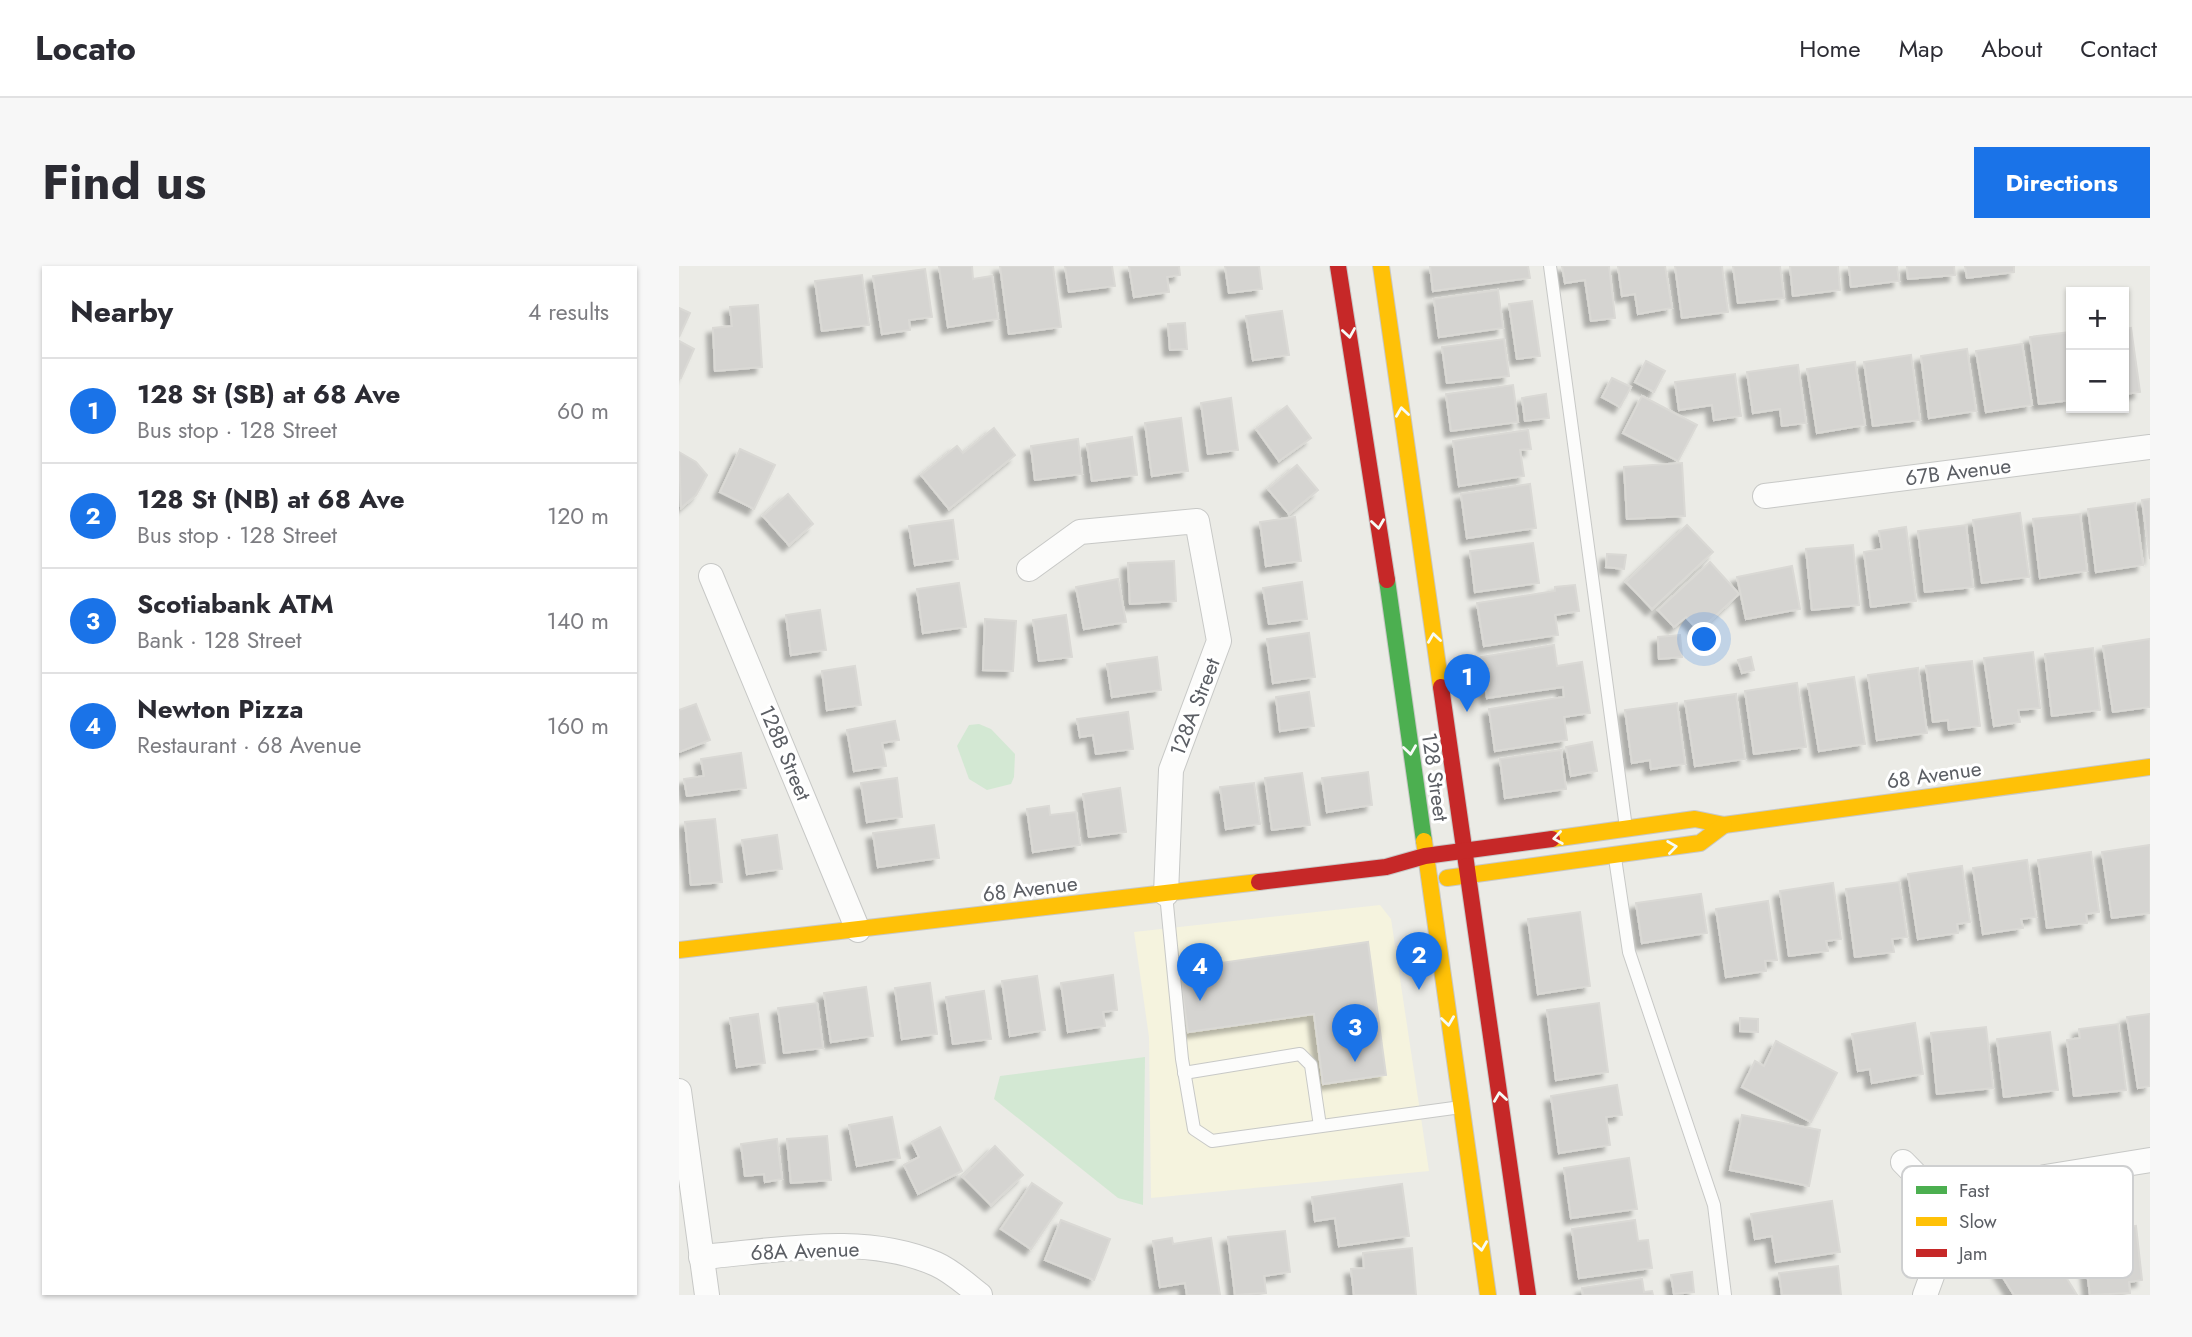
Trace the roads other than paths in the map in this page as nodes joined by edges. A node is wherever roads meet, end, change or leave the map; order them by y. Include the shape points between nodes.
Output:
1 (1338, 266) edge
2 (1381, 266) edge
3 (1550, 266) edge
4 (2150, 447) edge
5 (1765, 496) dead end
6 (1029, 569) dead end
7 (711, 576) dead end
8 (2150, 767) edge
9 (1724, 825) junction
10 (1626, 828) junction
11 (1464, 851) junction
12 (1615, 855) junction
13 (1425, 856) junction
14 (1386, 867) junction
15 (1468, 875) junction
16 (1428, 881) junction
17 (1166, 894) junction
18 (858, 930) junction
19 (679, 950) edge
20 (1184, 1073) junction
21 (679, 1091) edge
22 (1461, 1107) junction
23 (1320, 1126) junction
24 (2150, 1160) edge
25 (1903, 1162) dead end
26 (1907, 1166) edge
27 (2113, 1166) edge
28 (701, 1257) junction
29 (1931, 1278) edge
30 (707, 1295) edge
31 (980, 1295) edge
32 (1488, 1295) edge
33 (1528, 1295) edge
34 (1725, 1295) edge
35 (1925, 1295) edge

1 -> 13 main road, 128 Street
11 -> 2 main road, 128 Street
3 - 10 lane
4 - 5 street, 67B Avenue
6 - 17 street, 128A Street via 1080,532 1197,522 1219,642 1171,770
7 - 18 street, 128B Street
8 - 9 main road, 68 Avenue
9 - 10 main road, 68 Avenue via 1695,819
12 -> 9 main road, 68 Avenue via 1700,843
10 -> 11 main road, 68 Avenue
11 - 13 main road, 68 Avenue
11 - 15 main road, 128 Street
12 - 15 main road, 68 Avenue
12 - 34 lane via 1629,951 1714,1205
13 - 14 main road, 68 Avenue
13 - 16 main road, 128 Street
14 - 16 main road, 68 Avenue
14 - 17 main road, 68 Avenue
15 - 16 main road, 68 Avenue
33 -> 15 main road, 128 Street
16 -> 22 main road, 128 Street
17 - 18 main road, 68 Avenue
17 - 20 lane
18 - 19 main road, 68 Avenue
20 - 23 lane via 1193,1129 1212,1141
20 - 23 lane via 1300,1054 1311,1065
21 - 28 street
22 - 23 lane
22 -> 32 main road, 128 Street
24 - 27 street
25 - 26 street
28 - 30 street
28 - 31 street, 68A Avenue via 824,1246 894,1251 938,1265
29 - 35 street

